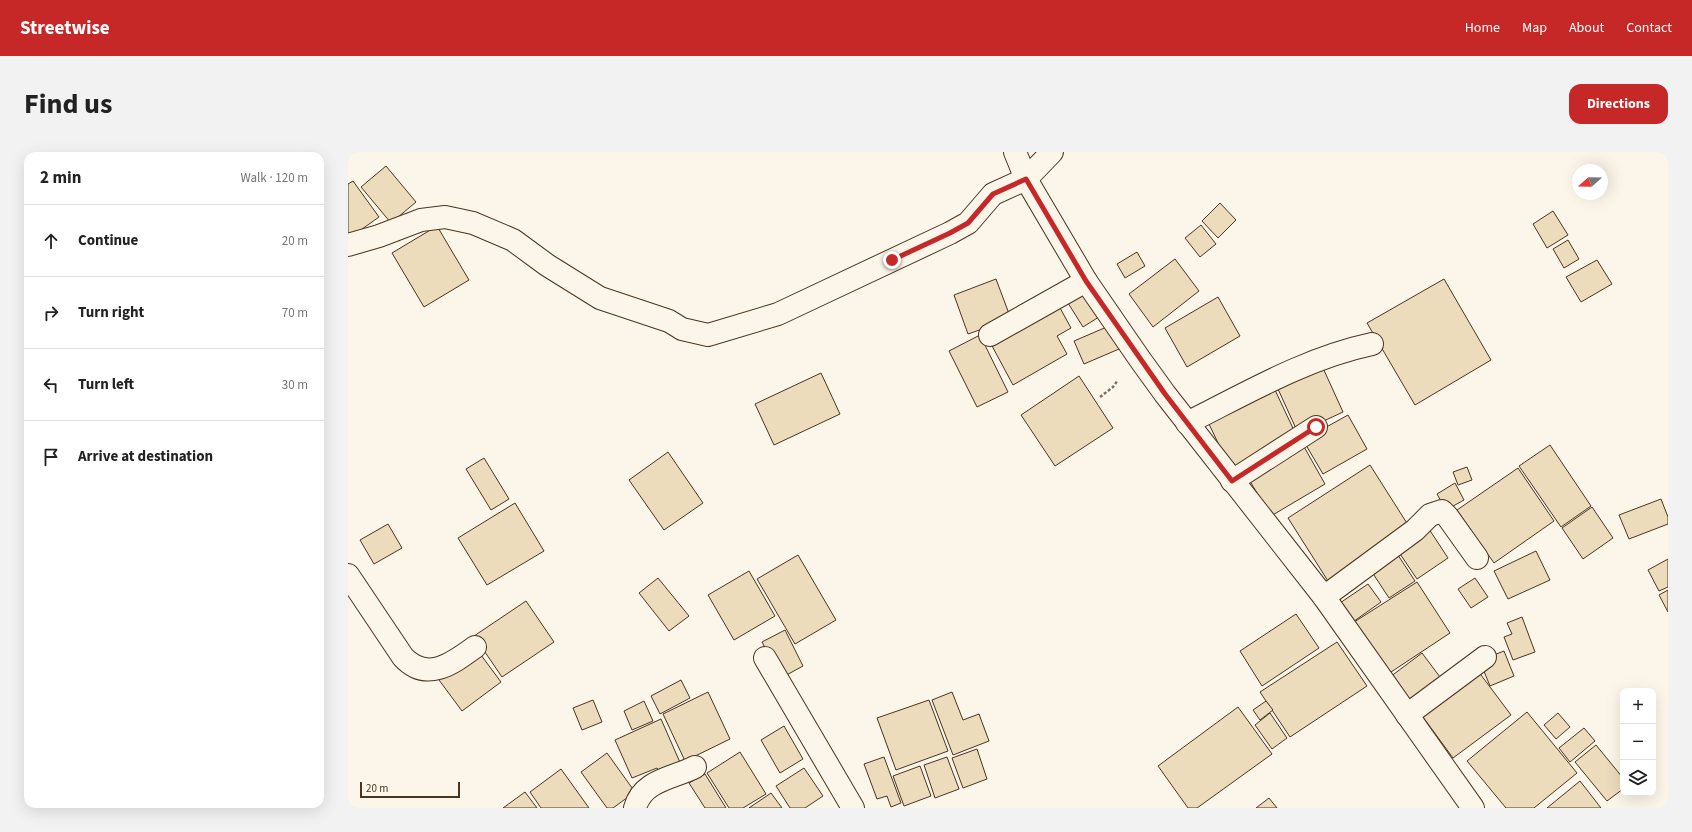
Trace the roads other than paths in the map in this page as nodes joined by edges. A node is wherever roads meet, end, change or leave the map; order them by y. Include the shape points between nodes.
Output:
1 (1014, 152) edge
2 (1052, 152) edge
3 (1026, 179) junction
4 (348, 245) edge
5 (1086, 281) junction
6 (990, 335) dead end
7 (1372, 344) dead end
8 (1187, 423) junction
9 (1316, 427) dead end
10 (1232, 481) junction
11 (1477, 558) dead end
12 (348, 575) edge
13 (1324, 597) junction
14 (476, 647) dead end
15 (1485, 657) dead end
16 (765, 658) dead end
17 (1407, 715) junction
18 (695, 767) dead end
19 (635, 808) edge
20 (852, 808) edge
21 (1473, 808) edge

1 - 3 street
2 - 3 street
3 - 4 street via 993,194 968,223 950,233 778,314 708,335 600,298 513,240 473,223 445,217 421,220
3 - 5 street
5 - 6 street
5 - 8 street
7 - 8 street via 1348,349 1301,366
8 - 10 street
9 - 10 street
10 - 13 street
11 - 13 street via 1447,516 1442,511 1437,511
12 - 14 street via 410,664 422,669 440,668 452,664
13 - 17 street
15 - 17 street
16 - 20 street
17 - 21 street
18 - 19 street via 655,783 644,792

